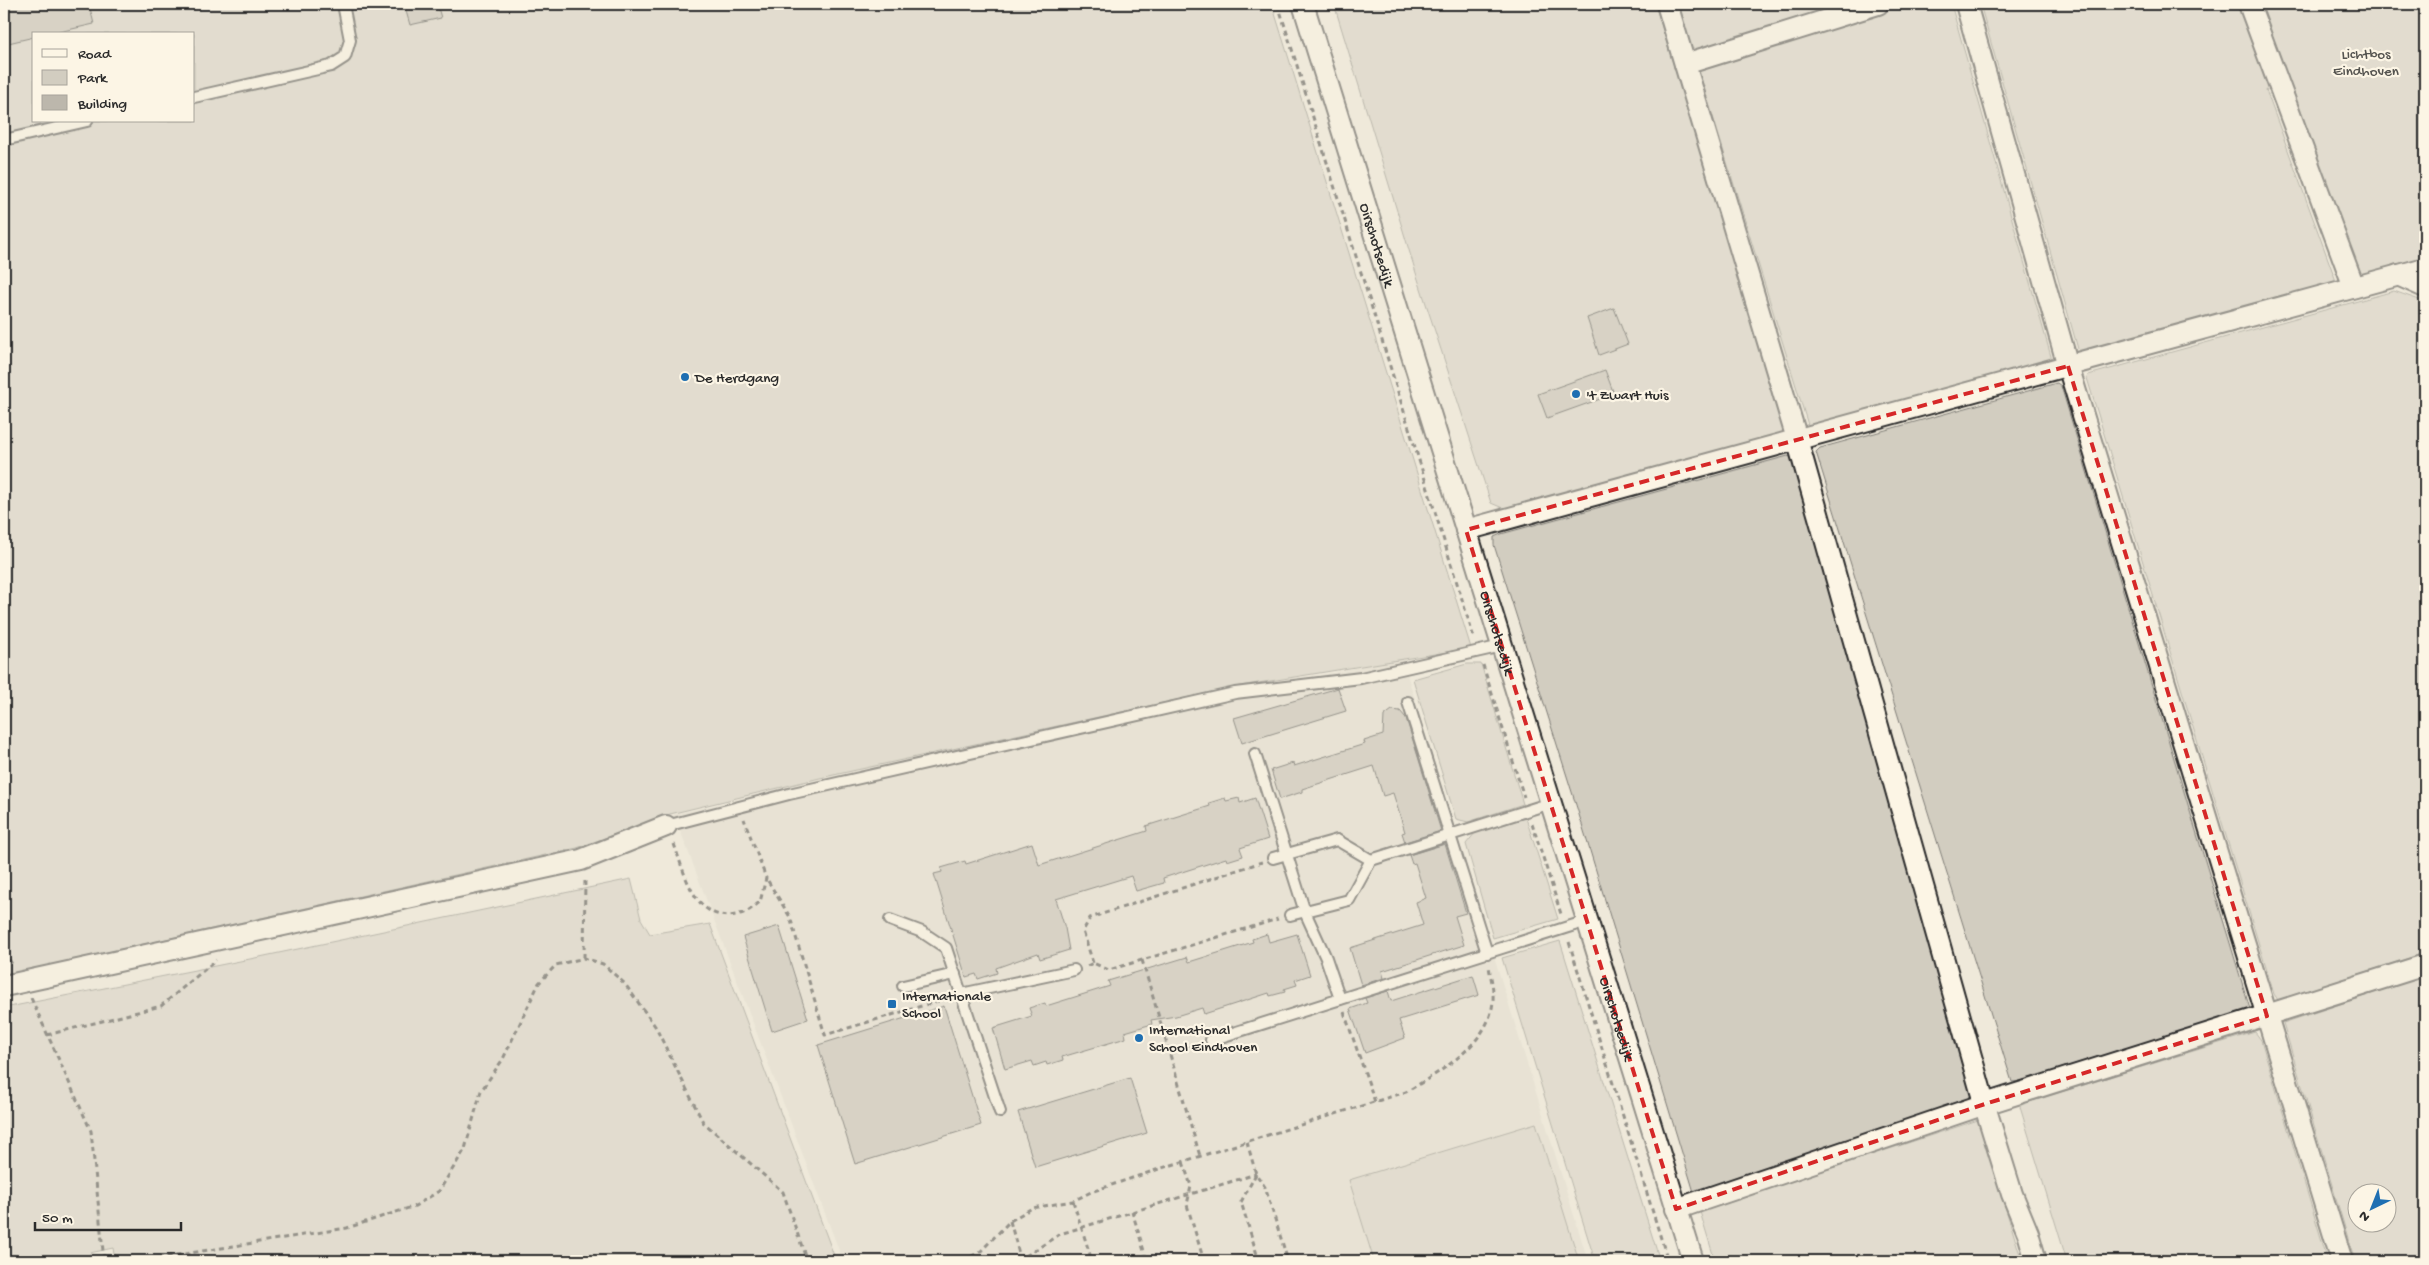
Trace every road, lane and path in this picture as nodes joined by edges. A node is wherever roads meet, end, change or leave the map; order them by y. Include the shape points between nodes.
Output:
1 (343, 4) edge
2 (1278, 4) edge
3 (1304, 4) edge
4 (1667, 4) edge
5 (1878, 4) edge
6 (1966, 4) edge
7 (2248, 4) edge
8 (1685, 64) junction
9 (195, 97) edge
10 (83, 122) edge
11 (4, 140) edge
12 (2425, 268) edge
13 (2398, 275) junction
14 (2354, 287) junction
15 (2425, 287) edge
16 (2068, 366) junction
17 (1797, 439) junction
18 (1466, 530) junction
19 (1502, 646) junction
20 (1479, 652) junction
21 (1408, 702) dead end
22 (1255, 754) dead end
23 (1551, 803) junction
24 (728, 810) junction
25 (1528, 810) junction
26 (673, 824) junction
27 (1450, 835) junction
28 (1286, 855) junction
29 (1273, 858) joint
30 (1371, 860) junction
31 (585, 870) dead end
32 (768, 881) dead end
33 (1305, 912) junction
34 (1290, 915) joint
35 (890, 920) dead end
36 (1587, 921) junction
37 (1565, 928) junction
38 (1487, 953) junction
39 (223, 955) dead end
40 (584, 958) junction
41 (1142, 960) junction
42 (1093, 963) junction
43 (2425, 965) edge
44 (1074, 970) joint
45 (955, 974) junction
46 (4, 986) edge
47 (903, 986) dead end
48 (28, 992) dead end
49 (962, 994) junction
50 (1340, 999) junction
51 (2267, 1016) junction
52 (47, 1036) junction
53 (1212, 1040) joint
54 (1170, 1053) junction
55 (1375, 1102) junction
56 (1985, 1104) junction
57 (1000, 1112) dead end
58 (1247, 1142) junction
59 (1200, 1156) junction
60 (1183, 1162) junction
61 (1256, 1174) junction
62 (1190, 1193) junction
63 (1073, 1201) junction
64 (1676, 1209) junction
65 (1132, 1211) junction
66 (1010, 1221) junction
67 (1081, 1227) junction
68 (104, 1261) edge
69 (140, 1261) edge
70 (807, 1261) edge
71 (963, 1261) edge
72 (1020, 1261) edge
73 (1092, 1261) edge
74 (1147, 1261) edge
75 (1204, 1261) edge
76 (1259, 1261) edge
77 (1288, 1261) edge
78 (1668, 1261) edge
79 (1693, 1261) edge
80 (2036, 1261) edge
81 (2342, 1261) edge

1 - 9 lane via 350,40 345,57 331,66
2 - 20 path
3 - 18 street, Oirschotsedijk
4 - 8 street
5 - 8 street
6 - 16 street
7 - 14 street
8 - 17 street
10 - 11 lane
12 - 13 street
13 - 14 street
13 - 15 street
14 - 16 street
16 - 17 street
16 - 51 street
17 - 18 street
17 - 56 street
18 - 19 street, Oirschotsedijk
19 - 20 lane
19 - 23 street, Oirschotsedijk
20 - 24 lane via 1361,678 1235,693
20 - 25 path
21 - 27 lane
22 - 28 lane
23 - 25 lane
23 - 36 street, Oirschotsedijk
24 - 26 lane
24 - 26 path via 744,819 766,878 760,902 742,914 719,916 702,907 690,888 673,841
25 - 27 lane
25 - 37 path
26 - 46 street via 581,860
27 - 30 lane
27 - 38 lane
28 - 29 lane
28 - 30 lane via 1338,840
28 - 33 lane
29 - 42 path via 1090,918 1083,931
30 - 33 lane via 1349,900
31 - 40 path
32 - 49 path via 790,917 825,1035
33 - 34 lane
33 - 50 lane
34 - 41 path
35 - 45 lane via 922,932 946,948
36 - 37 lane
36 - 64 street, Oirschotsedijk
37 - 38 lane
37 - 78 path
38 - 50 lane
38 - 55 path via 1494,994 1487,1025 1467,1050 1438,1073 1406,1092
39 - 52 path via 160,1006
40 - 69 path via 556,965 539,983 503,1059 481,1091 465,1149 439,1191 415,1206 347,1228
40 - 70 path via 603,964 625,984 655,1026 703,1122 784,1192
41 - 42 path via 1109,970
41 - 54 path
42 - 44 path
43 - 51 street
44 - 49 lane
45 - 47 lane
45 - 49 lane
48 - 52 path
49 - 57 lane
50 - 53 lane
50 - 55 path
51 - 56 street
51 - 81 street
52 - 68 path via 91,1131
53 - 54 path
54 - 59 path
55 - 58 path
56 - 64 street
56 - 80 street
58 - 59 path
58 - 61 path
59 - 60 path
60 - 62 path via 1191,1186
60 - 63 path
61 - 62 path
61 - 76 path via 1241,1202
61 - 77 path via 1264,1187
62 - 65 path
62 - 75 path via 1187,1205
63 - 66 path via 1032,1208
63 - 67 path
64 - 79 street, Oirschotsedijk
65 - 67 path
65 - 74 path
66 - 71 path via 981,1251
66 - 72 path
67 - 72 path via 1060,1234
67 - 73 path

